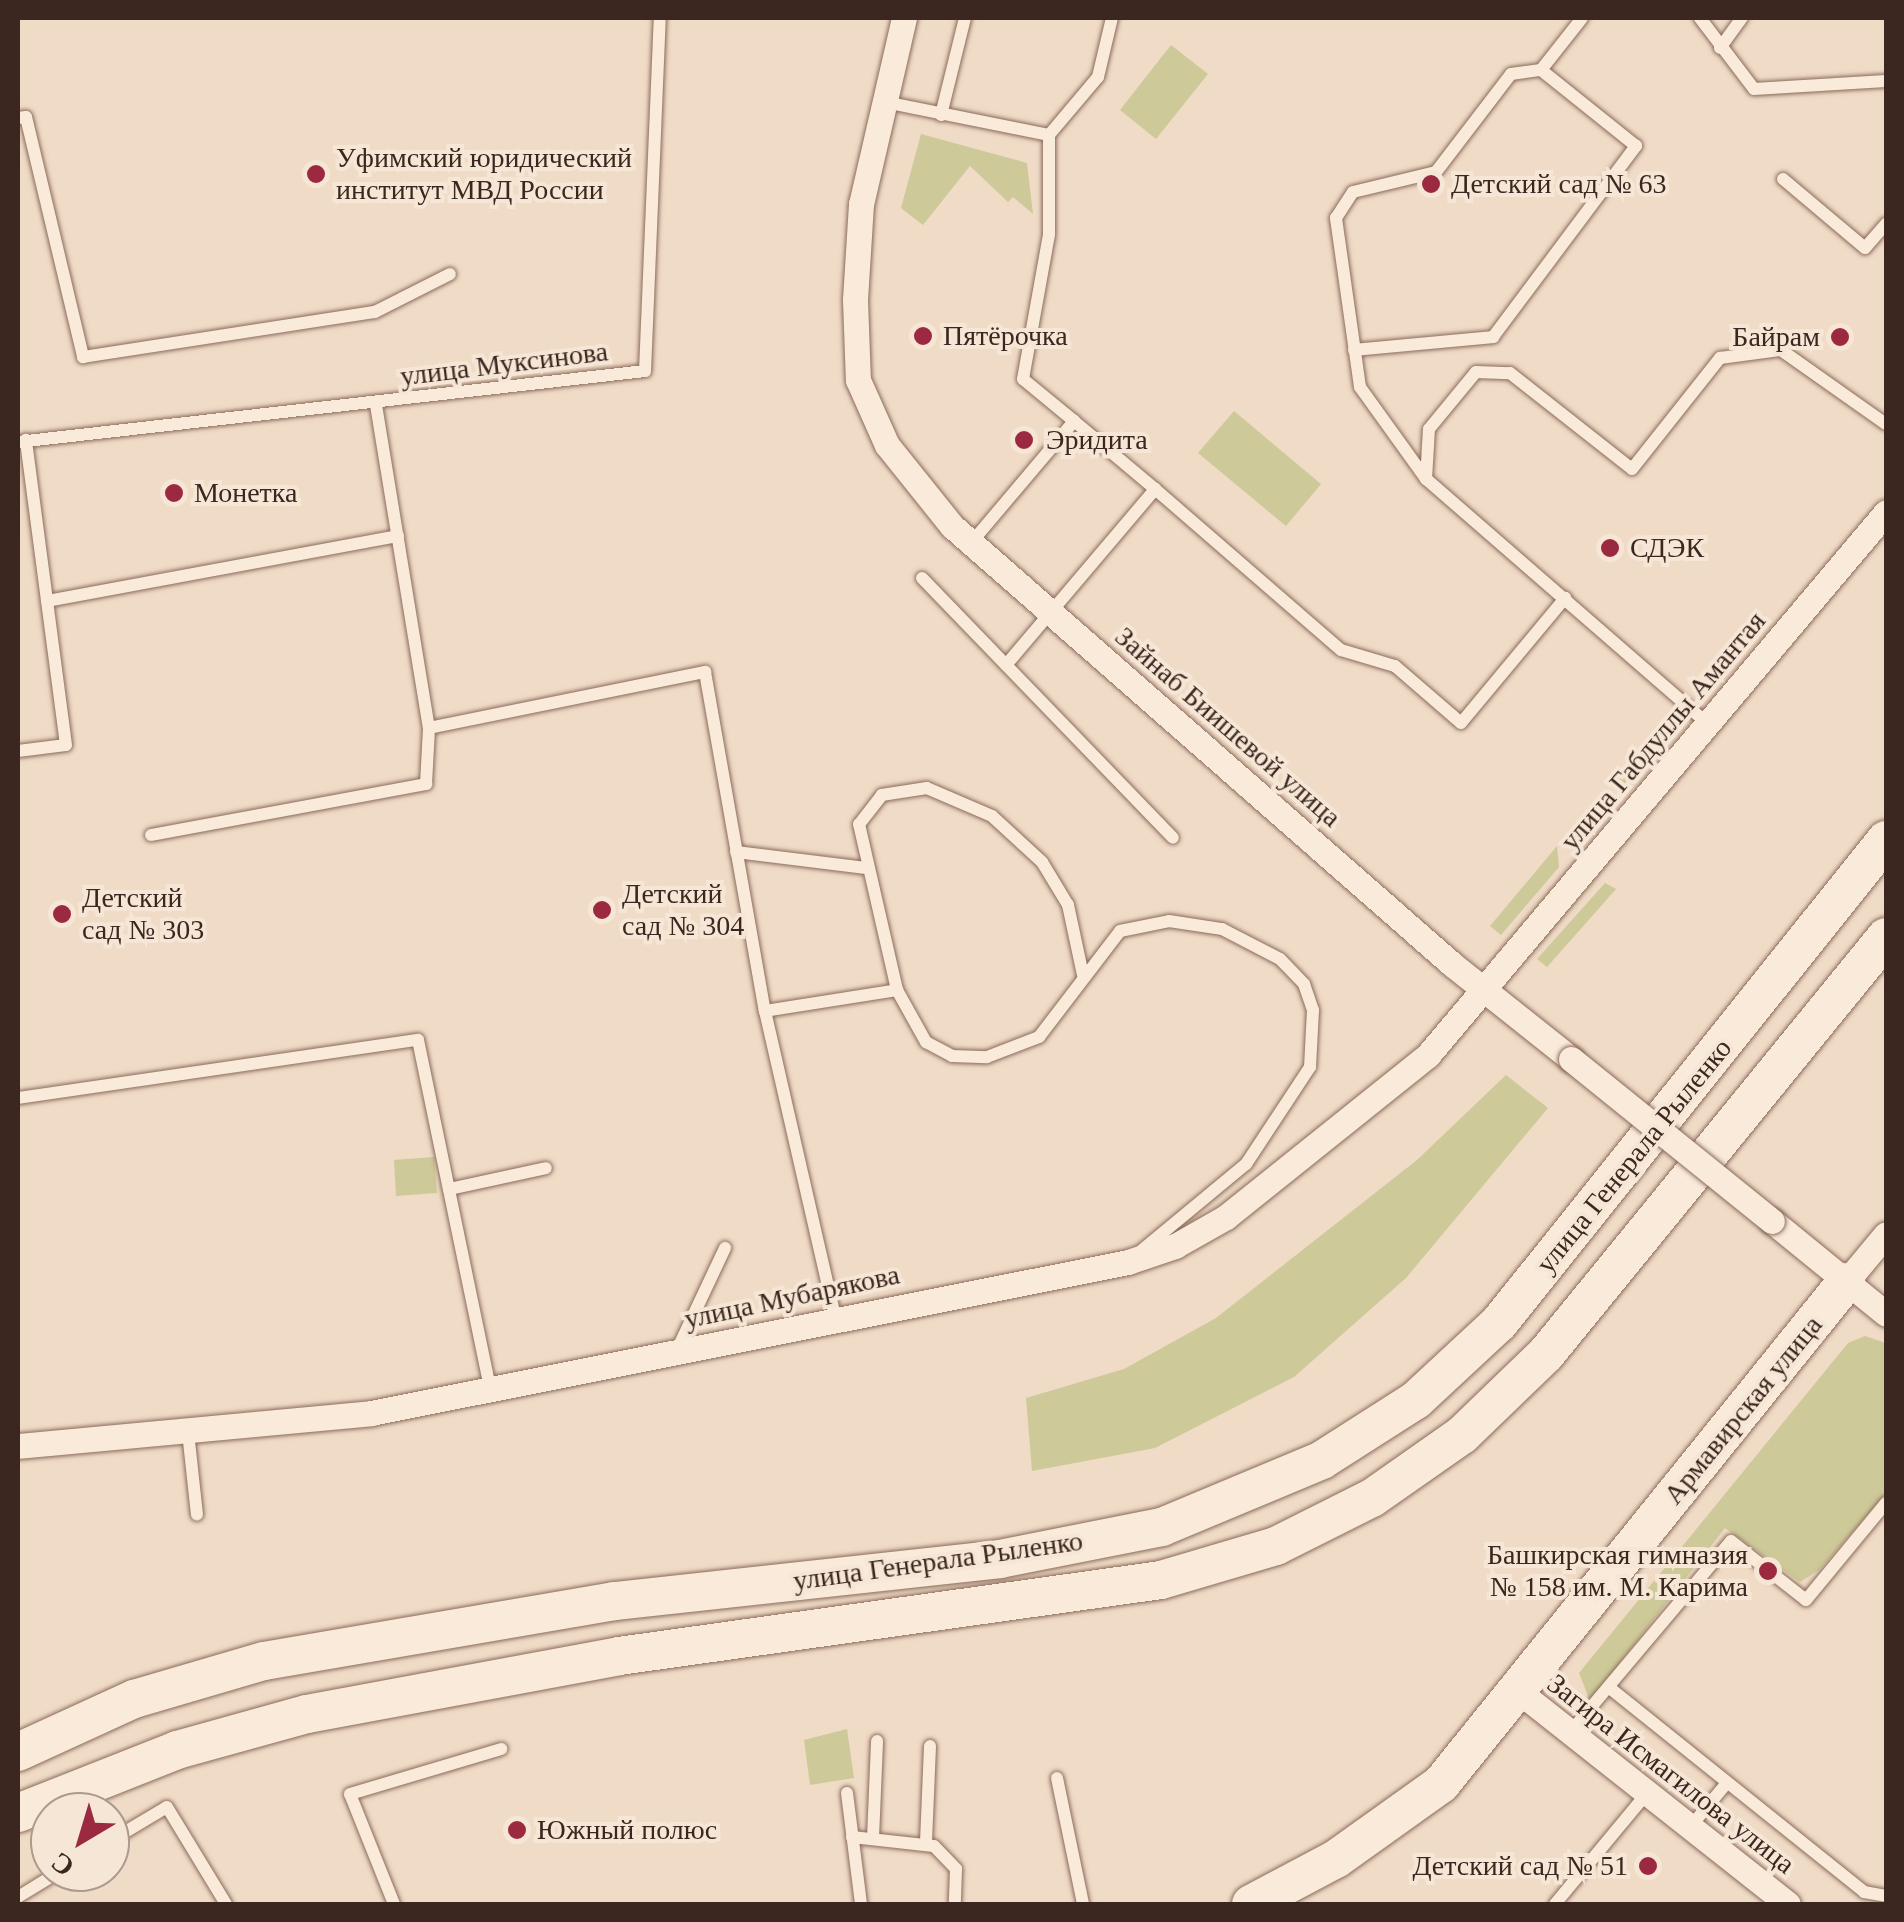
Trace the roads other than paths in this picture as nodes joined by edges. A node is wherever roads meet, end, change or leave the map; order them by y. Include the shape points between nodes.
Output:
1 (660, 18) edge
2 (904, 18) edge
3 (966, 18) edge
4 (1112, 18) edge
5 (1582, 18) edge
6 (1700, 18) edge
7 (1742, 18) edge
8 (1720, 48) junction
9 (1541, 70) junction
10 (1886, 82) edge
11 (885, 102) junction
12 (941, 115) junction
13 (18, 118) edge
14 (1049, 136) junction
15 (1783, 179) dead end
16 (1886, 224) edge
17 (450, 274) dead end
18 (1354, 350) junction
19 (376, 405) junction
20 (1074, 421) junction
21 (1886, 424) edge
22 (22, 441) edge
23 (1426, 479) junction
24 (1154, 489) junction
25 (1886, 512) edge
26 (398, 536) junction
27 (971, 543) junction
28 (922, 578) dead end
29 (1565, 598) junction
30 (47, 601) junction
31 (1051, 612) junction
32 (1006, 665) junction
33 (1708, 724) junction
34 (429, 728) junction
35 (18, 752) edge
36 (151, 835) dead end
37 (1173, 838) dead end
38 (1886, 840) edge
39 (736, 852) junction
40 (866, 868) junction
41 (1886, 936) edge
42 (1083, 975) junction
43 (1485, 989) junction
44 (897, 990) junction
45 (765, 1011) junction
46 (18, 1098) edge
47 (546, 1168) dead end
48 (449, 1189) junction
49 (1886, 1234) edge
50 (725, 1248) dead end
51 (1128, 1262) junction
52 (1846, 1282) junction
53 (1886, 1314) edge
54 (835, 1317) junction
55 (676, 1351) junction
56 (492, 1391) junction
57 (188, 1432) junction
58 (18, 1446) edge
59 (1886, 1502) edge
60 (197, 1516) dead end
61 (1611, 1689) junction
62 (1517, 1690) junction
63 (1571, 1730) junction
64 (877, 1740) dead end
65 (930, 1746) dead end
66 (501, 1748) dead end
67 (18, 1752) edge
68 (1057, 1778) dead end
69 (1726, 1784) junction
70 (1648, 1792) junction
71 (847, 1793) dead end
72 (18, 1813) edge
73 (1690, 1826) junction
74 (130, 1829) edge
75 (852, 1837) junction
76 (873, 1838) junction
77 (926, 1842) junction
78 (1886, 1896) edge
79 (226, 1904) edge
80 (394, 1904) edge
81 (861, 1904) edge
82 (954, 1904) edge
83 (1083, 1904) edge
84 (1251, 1904) edge
85 (1555, 1904) edge
86 (1788, 1904) edge

1 - 19 lane, улица Муксинова via 645,371
2 - 11 street, Зайнаб Биишевой улица
3 - 12 lane
4 - 14 lane via 1098,77
5 - 9 lane
6 - 8 lane
7 - 8 lane
8 - 10 lane via 1754,89
9 - 18 lane via 1512,74 1436,172 1353,192 1336,218
9 - 18 lane via 1636,146 1493,337
11 - 12 lane
11 - 27 street, Зайнаб Биишевой улица via 861,204 858,380 887,445
12 - 14 lane
13 - 17 lane via 26,117 82,357 375,312
14 - 20 lane via 1049,234 1023,379
15 - 16 lane via 1865,248
18 - 23 lane via 1360,387
19 - 22 lane, улица Муксинова
19 - 26 lane
20 - 24 lane
20 - 27 lane
21 - 23 lane via 1781,350 1720,358 1632,469 1510,373 1476,372 1430,429
22 - 30 lane
23 - 29 lane
24 - 29 lane via 1341,650 1395,666 1461,723
24 - 31 lane
25 - 33 street, улица Габдуллы Амантая
26 - 30 lane
26 - 34 lane
27 - 31 street, Зайнаб Биишевой улица
28 - 32 lane
29 - 33 lane
30 - 35 lane via 66,745
31 - 32 lane
31 - 43 street, Зайнаб Биишевой улица
32 - 37 lane
33 - 43 street, улица Габдуллы Амантая
34 - 36 lane via 426,784
34 - 39 lane via 705,672
38 - 67 main road, улица Генерала Рыленко via 1499,1323 1416,1400 1322,1460 1162,1526 1000,1558 615,1601 264,1660 134,1700
39 - 40 lane
39 - 45 lane
40 - 42 lane via 859,824 882,795 926,788 992,816 1042,862 1068,905
40 - 44 lane
41 - 72 main road, улица Генерала Рыленко via 1546,1354 1462,1436 1372,1498 1276,1546 1161,1580 619,1656 306,1714 176,1750
42 - 44 lane via 1039,1037 987,1057 952,1056 926,1042
42 - 51 lane via 1120,931 1168,921 1222,929 1280,958 1304,984 1313,1010 1310,1067 1246,1164
43 - 51 street, улица Мубарякова via 1428,1055 1226,1217
43 - 52 street, Зайнаб Биишевой улица, bridge
44 - 45 lane
45 - 54 lane
46 - 48 lane via 418,1040
47 - 48 lane
48 - 56 lane
49 - 52 street, Армавирская улица
50 - 55 lane
51 - 54 street, улица Мубарякова
52 - 53 street, Зайнаб Биишевой улица
52 - 62 main road, Армавирская улица
54 - 55 street, улица Мубарякова
55 - 56 street, улица Мубарякова
56 - 57 street, улица Мубарякова via 371,1413
57 - 58 street, улица Мубарякова
57 - 60 lane
59 - 61 lane via 1806,1600 1731,1541
61 - 63 lane
61 - 69 lane
62 - 63 street, Загира Исмагилова улица
62 - 84 main road, Армавирская улица via 1440,1784 1336,1859
63 - 70 street, Загира Исмагилова улица
64 - 76 lane
65 - 77 lane
66 - 80 lane via 350,1794
68 - 83 lane
69 - 73 lane
69 - 78 lane via 1864,1892
70 - 73 street, Загира Исмагилова улица
70 - 85 lane
71 - 75 lane
73 - 86 street, Загира Исмагилова улица
74 - 79 lane via 167,1807
75 - 76 lane
75 - 81 lane
76 - 77 lane
77 - 82 lane via 956,1869

